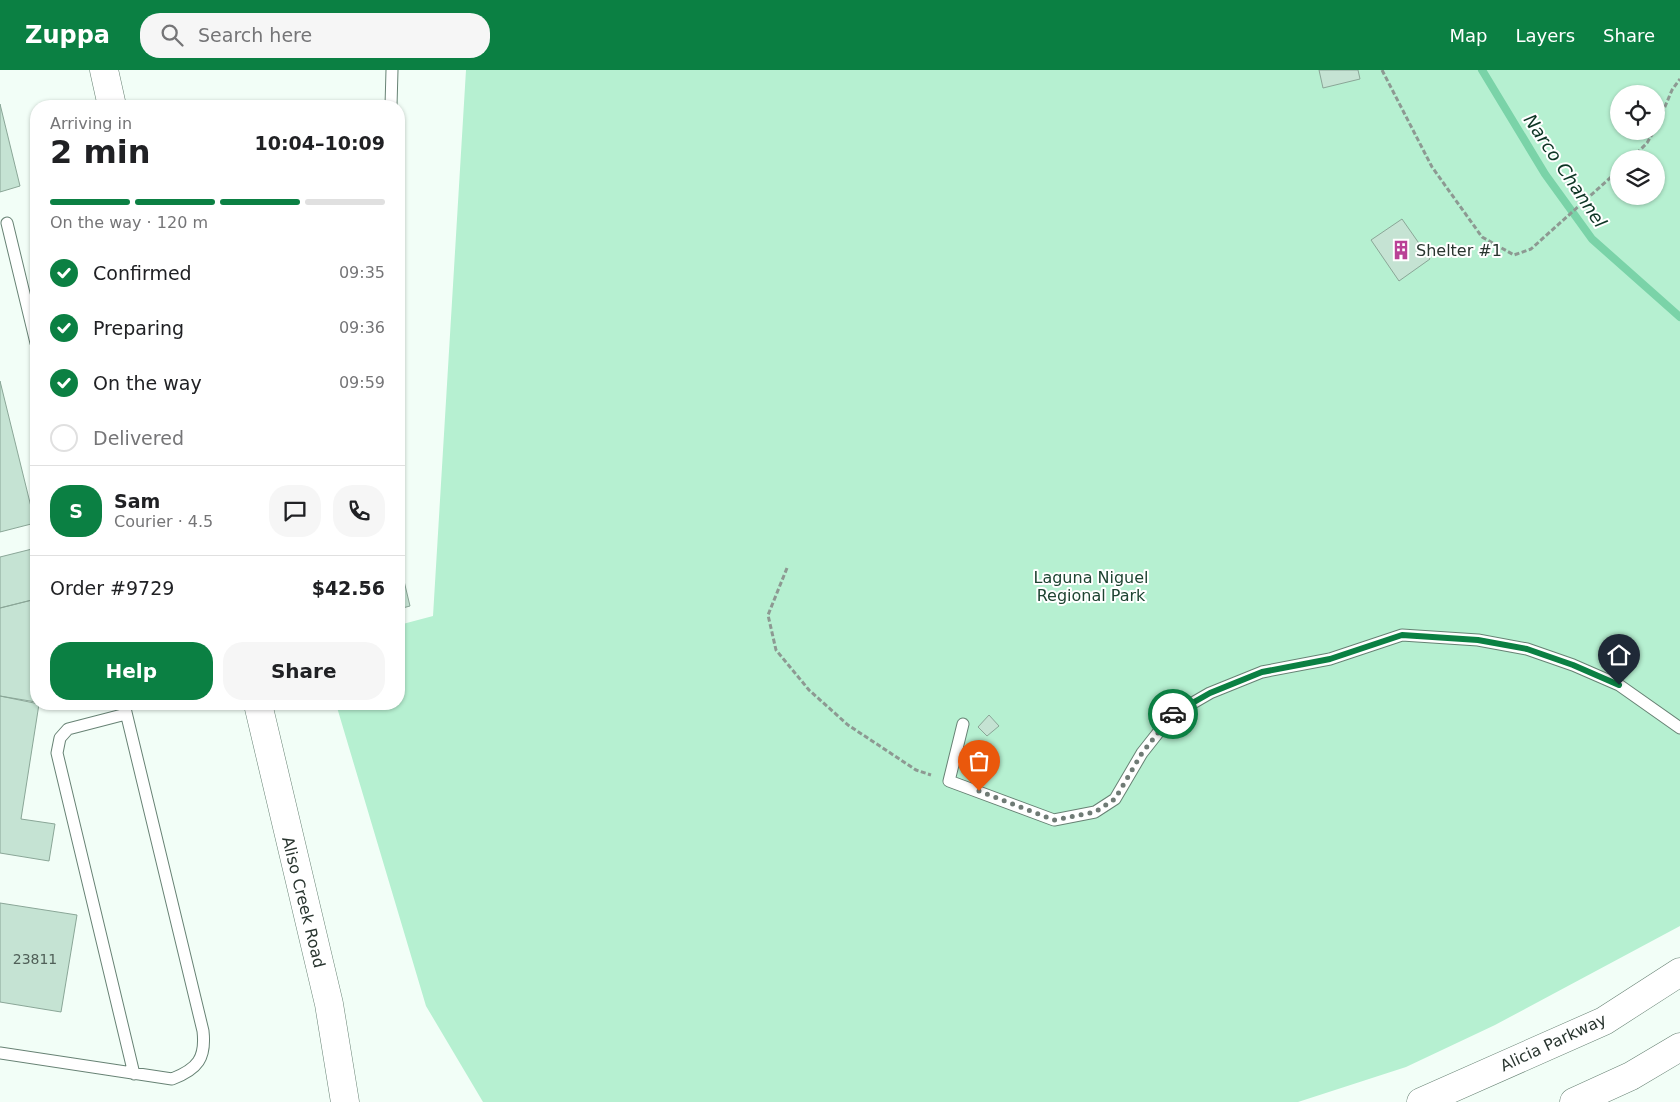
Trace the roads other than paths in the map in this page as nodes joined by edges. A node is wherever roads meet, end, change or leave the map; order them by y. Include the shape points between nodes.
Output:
1 (104, 70) edge
2 (392, 70) edge
3 (111, 100) edge
4 (390, 100) edge
5 (6, 223) dead end
6 (30, 319) edge
7 (122, 710) edge
8 (125, 710) edge
9 (259, 710) edge
10 (963, 724) dead end
11 (1680, 728) edge
12 (1680, 972) edge
13 (1680, 1047) edge
14 (0, 1052) edge
15 (134, 1074) junction
16 (345, 1102) edge
17 (1421, 1102) edge
18 (1574, 1102) edge

1 - 3 main road
2 - 4 lane
5 - 6 lane
7 - 15 lane via 68,729 60,738 56,753
8 - 15 lane via 204,1031 205,1048 199,1062 185,1074 172,1078
9 - 16 main road, Aliso Creek Road via 329,1004
10 - 11 lane via 949,781 1054,820 1095,812 1115,799 1142,753 1172,715 1210,693 1262,672 1330,659 1402,635 1478,640 1527,649 1619,685
12 - 17 main road, Alicia Parkway via 1604,1021
13 - 18 main road via 1632,1076
14 - 15 lane

